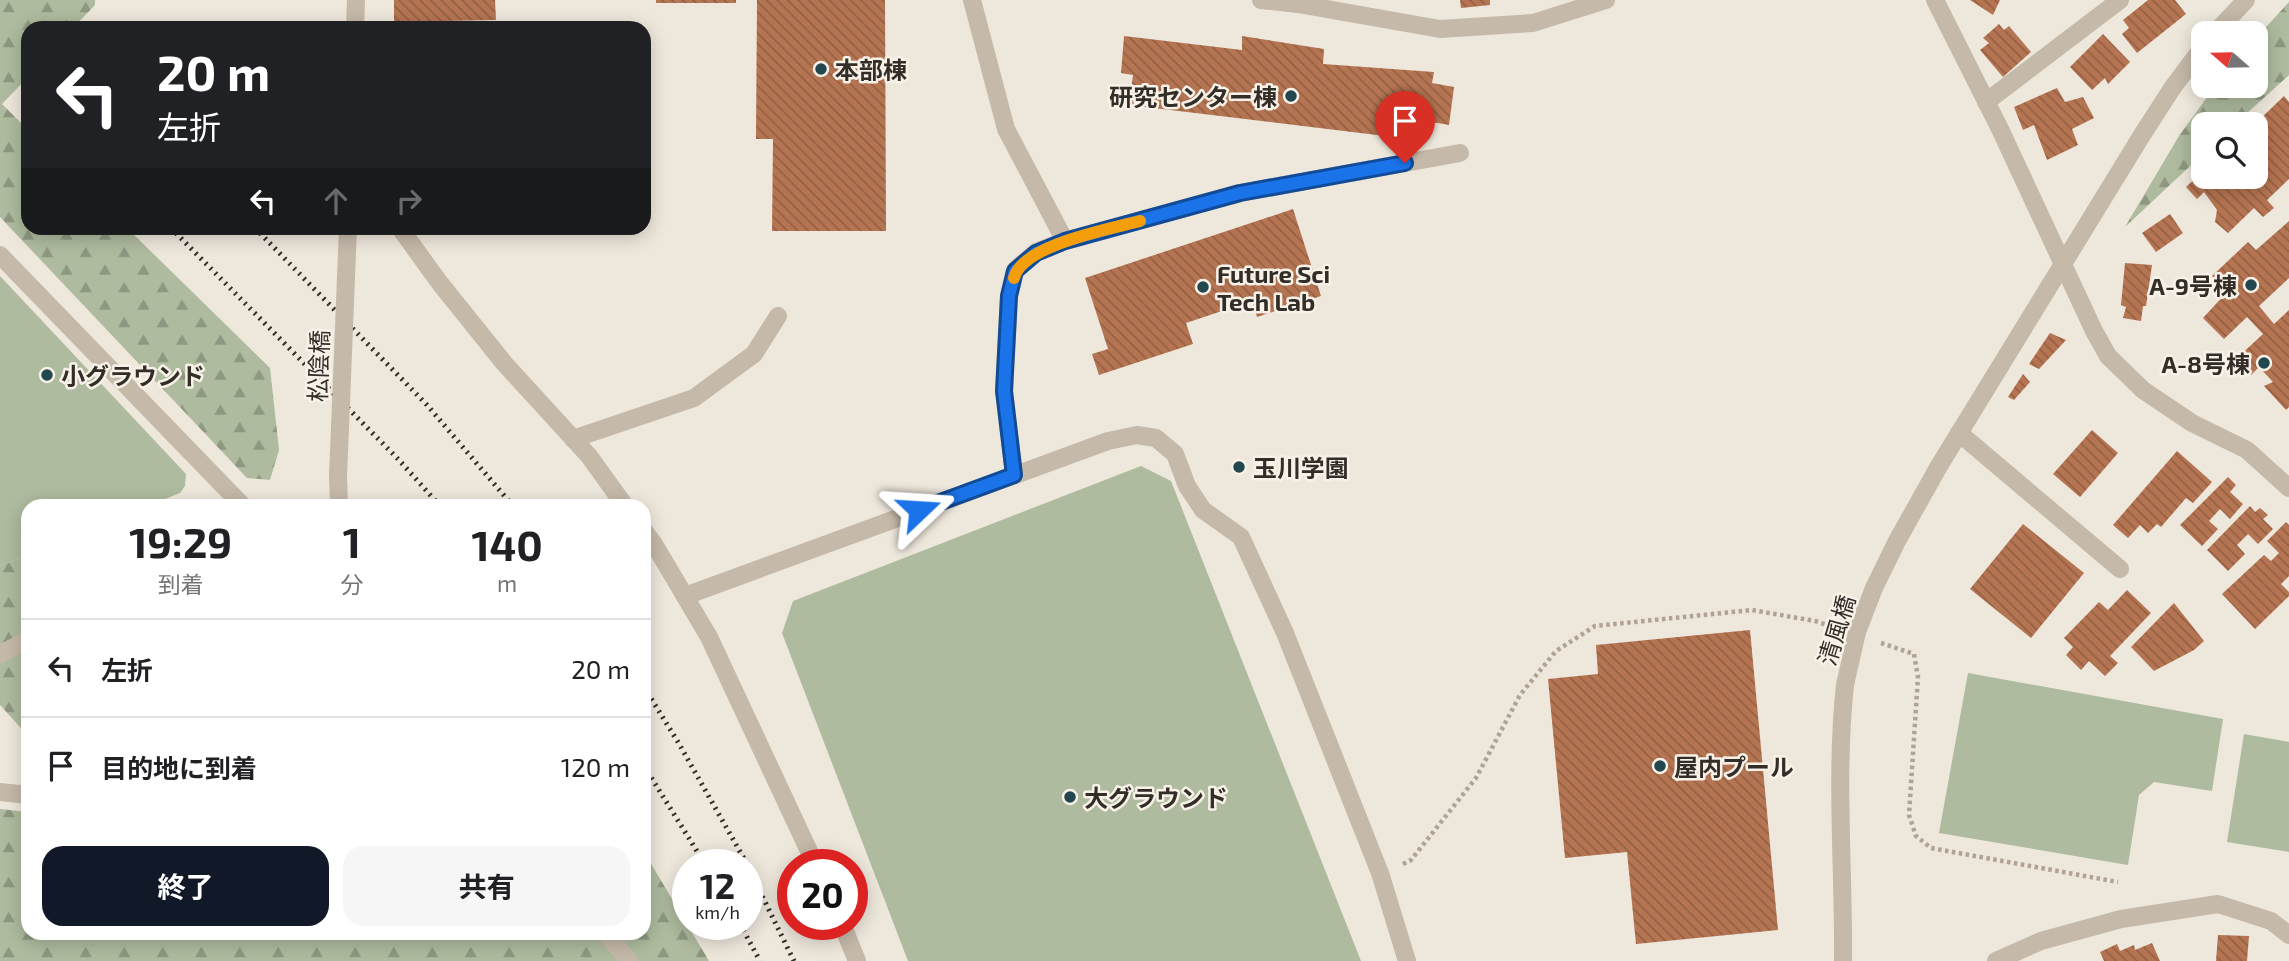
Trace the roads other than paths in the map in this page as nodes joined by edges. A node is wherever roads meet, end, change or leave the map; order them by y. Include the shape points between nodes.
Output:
1 (356, 0) edge
2 (972, 0) edge
3 (1261, 0) edge
4 (1606, 0) edge
5 (1935, 0) edge
6 (2120, 0) edge
7 (2246, 0) edge
8 (355, 21) edge
9 (2226, 21) edge
10 (2191, 63) edge
11 (1986, 102) junction
12 (1460, 153) dead end
13 (348, 235) edge
14 (405, 235) edge
15 (1065, 241) junction
16 (0, 255) edge
17 (2062, 267) junction
18 (778, 316) dead end
19 (1959, 433) junction
20 (573, 439) junction
21 (1014, 475) junction
22 (2289, 488) edge
23 (236, 499) edge
24 (339, 499) edge
25 (620, 499) edge
26 (651, 542) edge
27 (2120, 569) dead end
28 (685, 596) junction
29 (21, 644) edge
30 (0, 654) edge
31 (0, 792) edge
32 (21, 794) edge
33 (808, 849) edge
34 (2289, 935) edge
35 (612, 940) edge
36 (848, 940) edge
37 (629, 961) edge
38 (857, 961) edge
39 (1407, 961) edge
40 (1843, 961) edge
41 (1996, 961) edge

1 - 8 street
2 - 15 street via 1006,129
3 - 4 street via 1440,29 1533,23
5 - 11 street
6 - 11 street
7 - 9 street
10 - 17 street, 清風橋
11 - 17 street
12 - 15 street via 1240,193
13 - 24 street, 松陰橋, bridge
14 - 20 street via 503,363
15 - 21 street via 1036,253 1015,271 1009,296 1004,391
16 - 23 street
17 - 19 street, 清風橋
17 - 22 street via 2108,356 2143,390 2192,423 2247,450
18 - 20 street via 754,354 694,398
19 - 27 street
19 - 40 street, 清風橋, bridge via 1874,588 1857,632 1845,685 1840,729
20 - 25 street
21 - 28 street
21 - 39 street via 1108,440 1137,435 1156,438 1175,454 1187,486 1203,510 1241,537 1285,633 1380,873
26 - 28 street
28 - 33 street
29 - 30 street
31 - 32 street
34 - 41 street via 2271,921 2218,904 2121,919 2041,941
35 - 37 street
36 - 38 street

